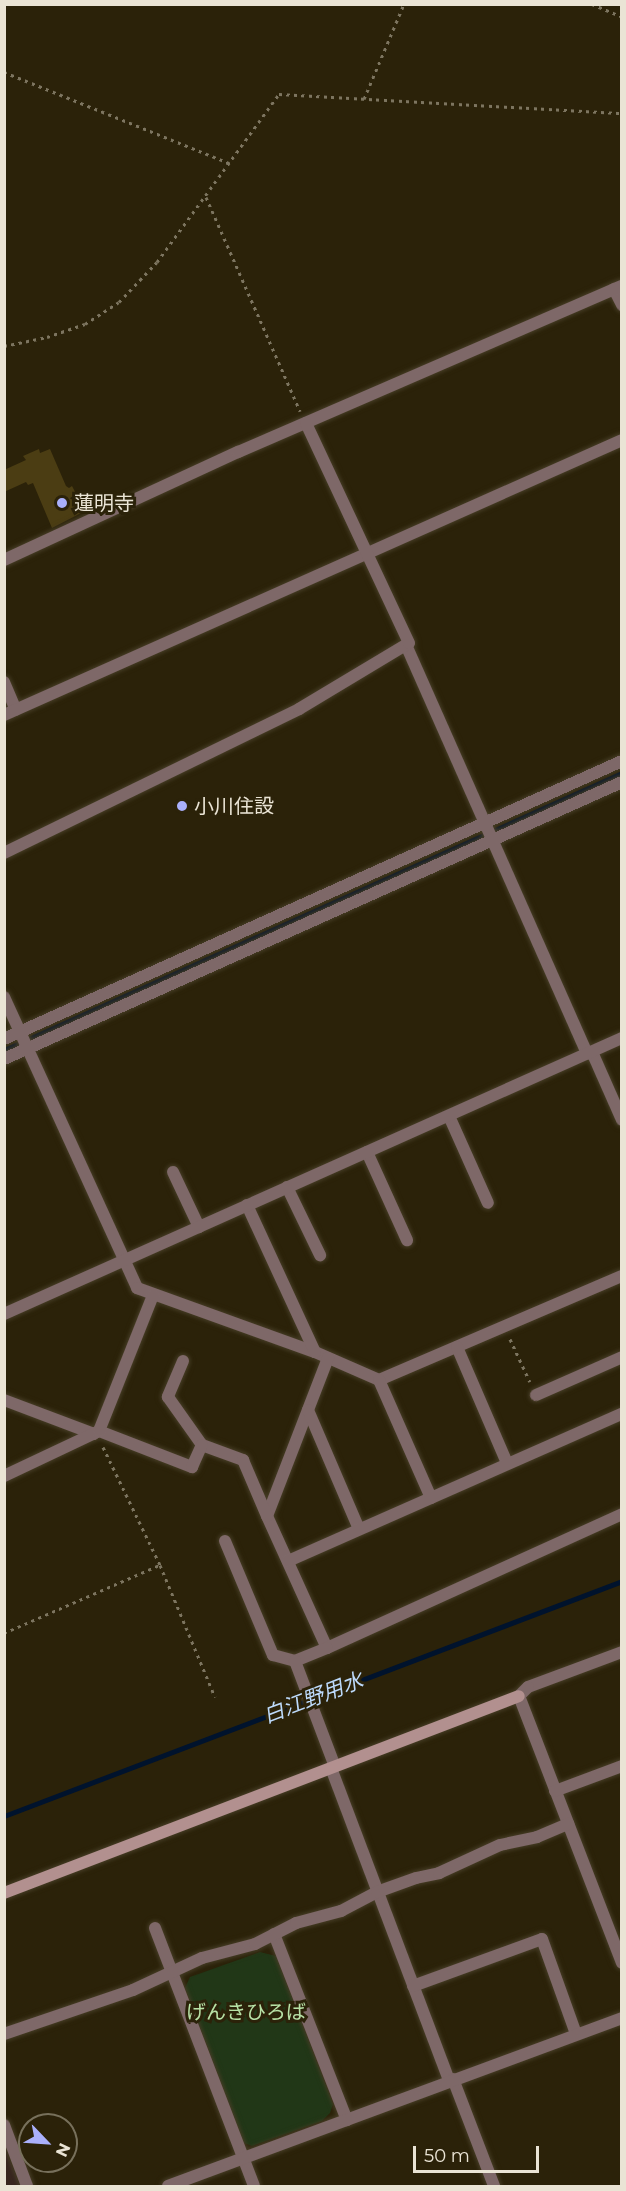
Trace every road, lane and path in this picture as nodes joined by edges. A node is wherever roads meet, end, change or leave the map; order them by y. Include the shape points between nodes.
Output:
1 (404, 4) edge
2 (592, 4) edge
3 (621, 17) edge
4 (4, 72) edge
5 (364, 99) junction
6 (621, 112) edge
7 (229, 163) junction
8 (206, 196) junction
9 (618, 288) edge
10 (621, 305) edge
11 (4, 346) edge
12 (306, 423) junction
13 (621, 440) edge
14 (367, 552) junction
15 (4, 560) edge
16 (406, 645) junction
17 (4, 682) edge
18 (10, 712) edge
19 (621, 761) edge
20 (621, 782) edge
21 (487, 822) junction
22 (494, 838) junction
23 (4, 853) edge
24 (4, 997) edge
25 (20, 1032) junction
26 (621, 1038) edge
27 (4, 1039) edge
28 (27, 1049) junction
29 (590, 1053) junction
30 (4, 1059) edge
31 (449, 1116) junction
32 (621, 1120) edge
33 (367, 1152) junction
34 (174, 1172) dead end
35 (287, 1187) junction
36 (488, 1203) dead end
37 (247, 1205) junction
38 (199, 1227) junction
39 (407, 1240) dead end
40 (320, 1254) dead end
41 (123, 1261) junction
42 (621, 1276) edge
43 (153, 1295) junction
44 (4, 1314) edge
45 (504, 1326) junction
46 (457, 1347) junction
47 (315, 1352) junction
48 (621, 1357) edge
49 (328, 1358) junction
50 (183, 1361) dead end
51 (379, 1380) junction
52 (536, 1395) joint
53 (4, 1400) edge
54 (308, 1410) junction
55 (621, 1414) edge
56 (97, 1433) junction
57 (202, 1445) junction
58 (507, 1463) junction
59 (4, 1476) edge
60 (430, 1498) junction
61 (621, 1514) edge
62 (267, 1515) junction
63 (359, 1529) junction
64 (225, 1541) dead end
65 (288, 1561) junction
66 (160, 1565) junction
67 (4, 1633) edge
68 (327, 1648) junction
69 (621, 1653) edge
70 (295, 1661) junction
71 (519, 1696) junction
72 (215, 1697) dead end
73 (621, 1766) edge
74 (333, 1768) junction
75 (555, 1791) junction
76 (568, 1824) junction
77 (377, 1892) junction
78 (4, 1893) edge
79 (155, 1928) dead end
80 (274, 1934) junction
81 (621, 1963) edge
82 (172, 1972) junction
83 (413, 1986) junction
84 (621, 2018) edge
85 (4, 2034) edge
86 (576, 2034) junction
87 (451, 2080) junction
88 (346, 2120) junction
89 (4, 2125) edge
90 (244, 2158) junction
91 (27, 2187) edge
92 (168, 2187) edge
93 (254, 2187) edge
94 (494, 2187) edge

1 - 5 path
2 - 3 path
4 - 7 path
5 - 6 path
5 - 7 path via 279,94
7 - 8 path
8 - 11 path via 158,262 119,302 85,324
8 - 12 path
9 - 10 street
9 - 12 street
12 - 14 street
12 - 15 street
13 - 14 street
14 - 16 street via 409,643
14 - 18 street
16 - 21 street
16 - 23 street via 299,709
17 - 18 street
19 - 21 street
20 - 22 street
21 - 22 street
21 - 25 street
22 - 28 street
22 - 29 street
24 - 25 street
25 - 27 street
25 - 28 street
26 - 29 street
28 - 30 street
28 - 41 street
29 - 31 street
29 - 32 street
31 - 33 street
31 - 36 street
33 - 35 street
33 - 39 street
34 - 38 street
35 - 37 street
35 - 40 street
37 - 38 street
37 - 47 street
38 - 41 street
41 - 43 street via 137,1288
41 - 44 street
42 - 45 street
43 - 47 street
43 - 56 street
45 - 46 street
45 - 52 path
46 - 51 street
46 - 58 street
47 - 49 street
48 - 52 street
49 - 51 street
49 - 54 street
50 - 57 street via 168,1397
51 - 60 street
53 - 56 street
54 - 62 street
54 - 63 street
55 - 58 street
56 - 57 street via 192,1467
56 - 59 street
56 - 66 path
57 - 62 street via 243,1461
58 - 60 street
60 - 63 street
61 - 68 street
62 - 65 street
63 - 65 street
64 - 70 street via 273,1655
65 - 68 street
66 - 67 path
66 - 72 path
68 - 70 street
69 - 71 street via 528,1688
70 - 74 street
71 - 74 street
71 - 75 street
73 - 75 street
74 - 77 street
74 - 78 street
75 - 76 street
76 - 77 street via 537,1837 500,1845 439,1873
76 - 81 street
77 - 80 street via 341,1911 296,1923
77 - 83 street
79 - 82 street
80 - 82 street
80 - 88 street
82 - 85 street via 133,1990
82 - 90 street
83 - 86 street via 542,1939
83 - 87 street
84 - 86 street
86 - 87 street
87 - 88 street
87 - 94 street
88 - 90 street
89 - 91 street
90 - 92 street
90 - 93 street

